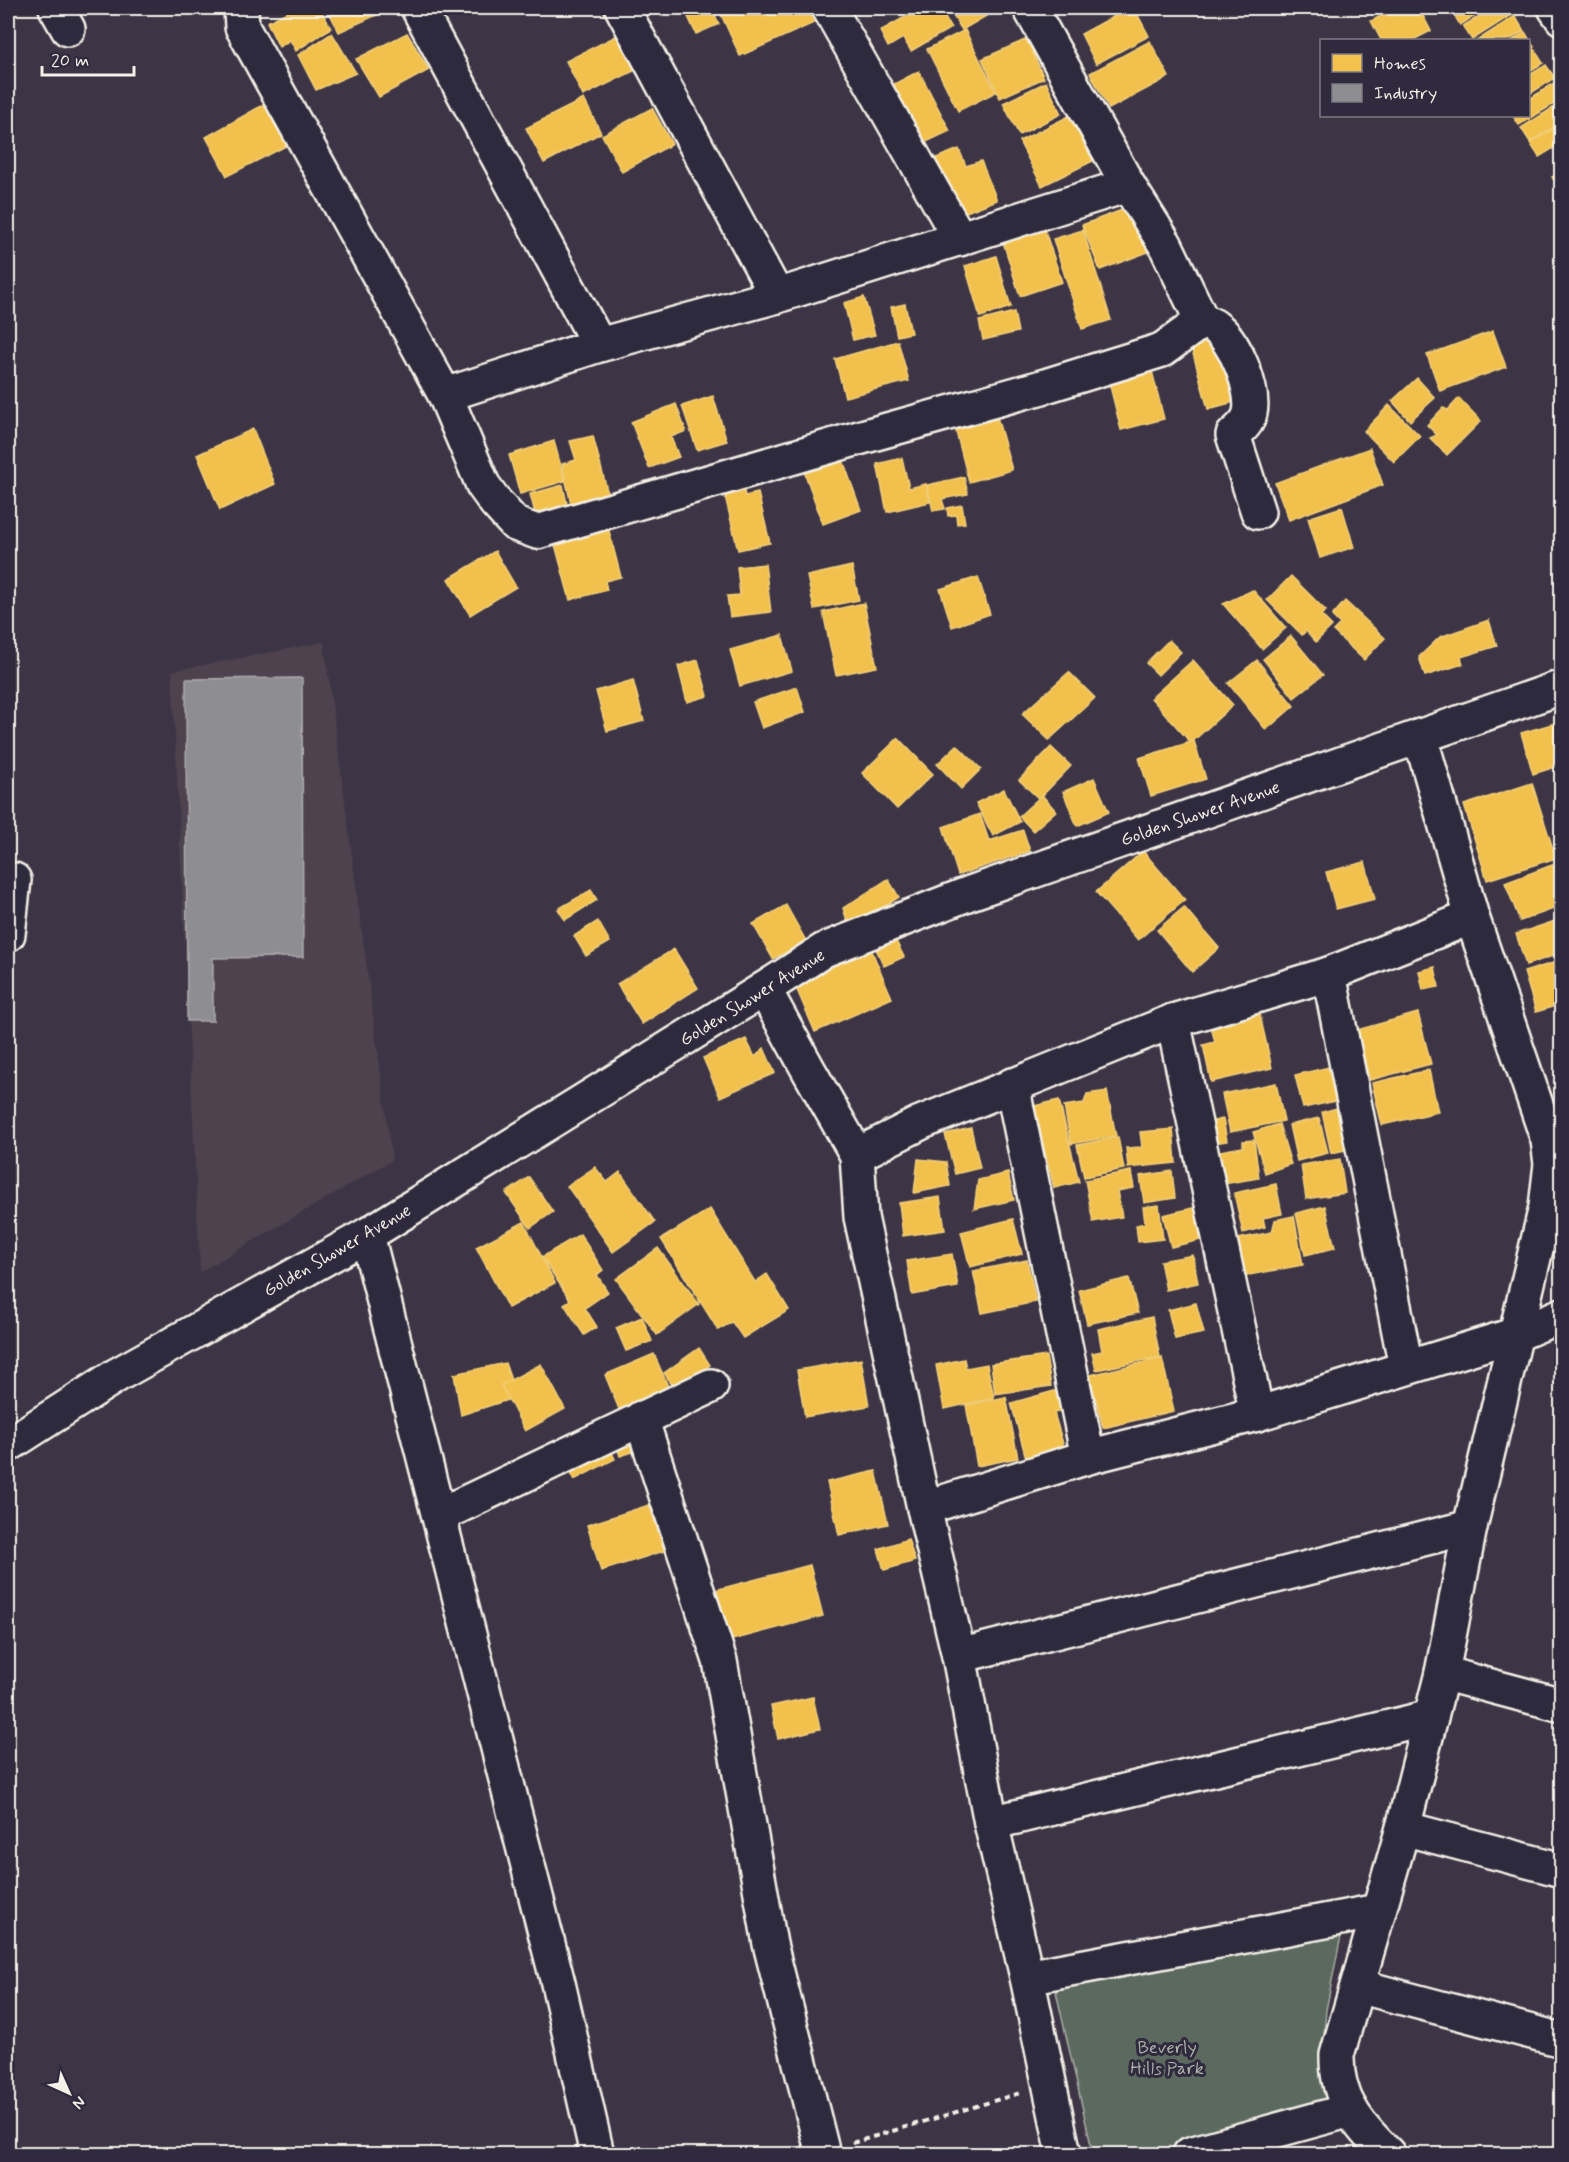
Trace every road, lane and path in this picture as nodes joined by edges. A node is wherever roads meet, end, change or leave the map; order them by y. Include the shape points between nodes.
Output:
1 (241, 8) edge
2 (418, 8) edge
3 (622, 8) edge
4 (829, 8) edge
5 (1030, 8) edge
6 (1555, 8) edge
7 (1562, 18) edge
8 (1128, 185) junction
9 (960, 239) junction
10 (777, 296) junction
11 (1202, 321) junction
12 (599, 345) junction
13 (445, 395) junction
14 (1258, 512) dead end
15 (1562, 687) edge
16 (1420, 736) junction
17 (14, 880) dead end
18 (1472, 916) junction
19 (8, 934) edge
20 (1329, 974) junction
21 (764, 989) junction
22 (1173, 1021) junction
23 (1012, 1084) junction
24 (1555, 1138) edge
25 (858, 1155) junction
26 (367, 1235) junction
27 (1562, 1315) edge
28 (1516, 1334) junction
29 (1406, 1367) junction
30 (711, 1386) dead end
31 (1257, 1414) junction
32 (641, 1419) junction
33 (8, 1445) edge
34 (1088, 1457) junction
35 (924, 1508) junction
36 (440, 1515) junction
37 (1470, 1527) junction
38 (960, 1656) junction
39 (1442, 1673) junction
40 (1562, 1705) edge
41 (1431, 1717) junction
42 (991, 1823) junction
43 (1403, 1828) junction
44 (1562, 1870) edge
45 (1378, 1911) junction
46 (1027, 1977) junction
47 (1358, 1986) junction
48 (1562, 2040) edge
49 (1050, 2085) junction
50 (1351, 2110) junction
51 (823, 2153) edge
52 (597, 2154) edge
53 (1064, 2154) edge
54 (1190, 2154) edge
55 (1388, 2154) edge

1 - 13 street via 242,27
2 - 12 street
3 - 10 street
4 - 9 street
5 - 8 street
6 - 7 street
8 - 9 street
8 - 11 street via 1165,244
9 - 10 street
10 - 12 street
11 - 13 street via 1162,350 537,532 515,524 483,485
11 - 14 street via 1217,328 1226,339 1247,378 1250,414 1233,435
12 - 13 street
15 - 16 street, Golden Shower Avenue
16 - 18 street
16 - 21 street, Golden Shower Avenue via 982,889 824,950
17 - 19 street
18 - 20 street
18 - 24 street
20 - 22 street
20 - 29 street
21 - 25 street
21 - 26 street, Golden Shower Avenue
22 - 23 street
22 - 31 street
23 - 25 street via 920,1122
23 - 34 street
24 - 28 street via 1546,1207
25 - 35 street via 861,1217
26 - 33 street, Golden Shower Avenue via 117,1375
26 - 36 street
27 - 28 street
28 - 29 street
28 - 37 street
29 - 31 street
30 - 32 street
31 - 34 street
32 - 36 street
32 - 51 street via 720,1661 770,1944
34 - 35 street
35 - 38 street
36 - 52 street
37 - 38 street
37 - 39 street
38 - 42 street
39 - 40 street
39 - 41 street
41 - 42 street
41 - 43 street
42 - 46 street
43 - 44 street
43 - 45 street
45 - 46 street
45 - 47 street
46 - 49 street
47 - 48 street
47 - 50 street via 1337,2055 1337,2076
49 - 51 path
49 - 53 street
50 - 54 street
50 - 55 street

